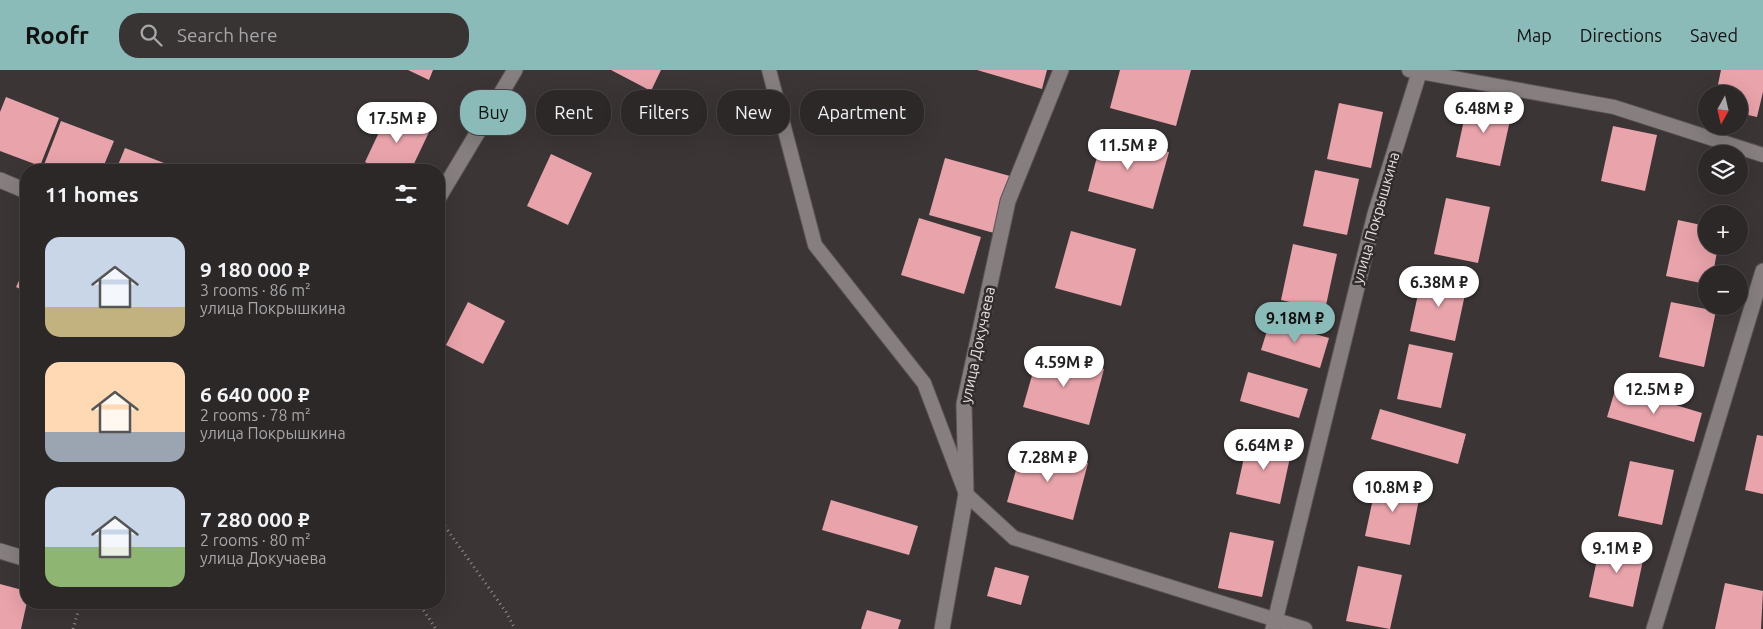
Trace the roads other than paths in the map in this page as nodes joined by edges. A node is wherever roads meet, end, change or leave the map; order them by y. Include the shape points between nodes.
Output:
1 (515, 70) edge
2 (769, 70) edge
3 (1061, 70) edge
4 (1416, 71) edge
5 (1763, 155) edge
6 (0, 180) edge
7 (445, 187) edge
8 (20, 188) edge
9 (1763, 270) edge
10 (966, 494) junction
11 (0, 551) edge
12 (20, 557) edge
13 (1274, 624) edge
14 (942, 629) edge
15 (1305, 629) edge
16 (1654, 629) edge

1 - 7 street
2 - 10 lane via 814,245 924,383
3 - 10 street, улица Докучаева via 1008,201 964,404
4 - 5 lane via 1614,106
4 - 13 street, улица Покрышкина via 1375,214
6 - 8 street
9 - 16 street
10 - 13 lane via 1014,538
10 - 14 street, улица Докучаева
11 - 12 street
13 - 15 lane

